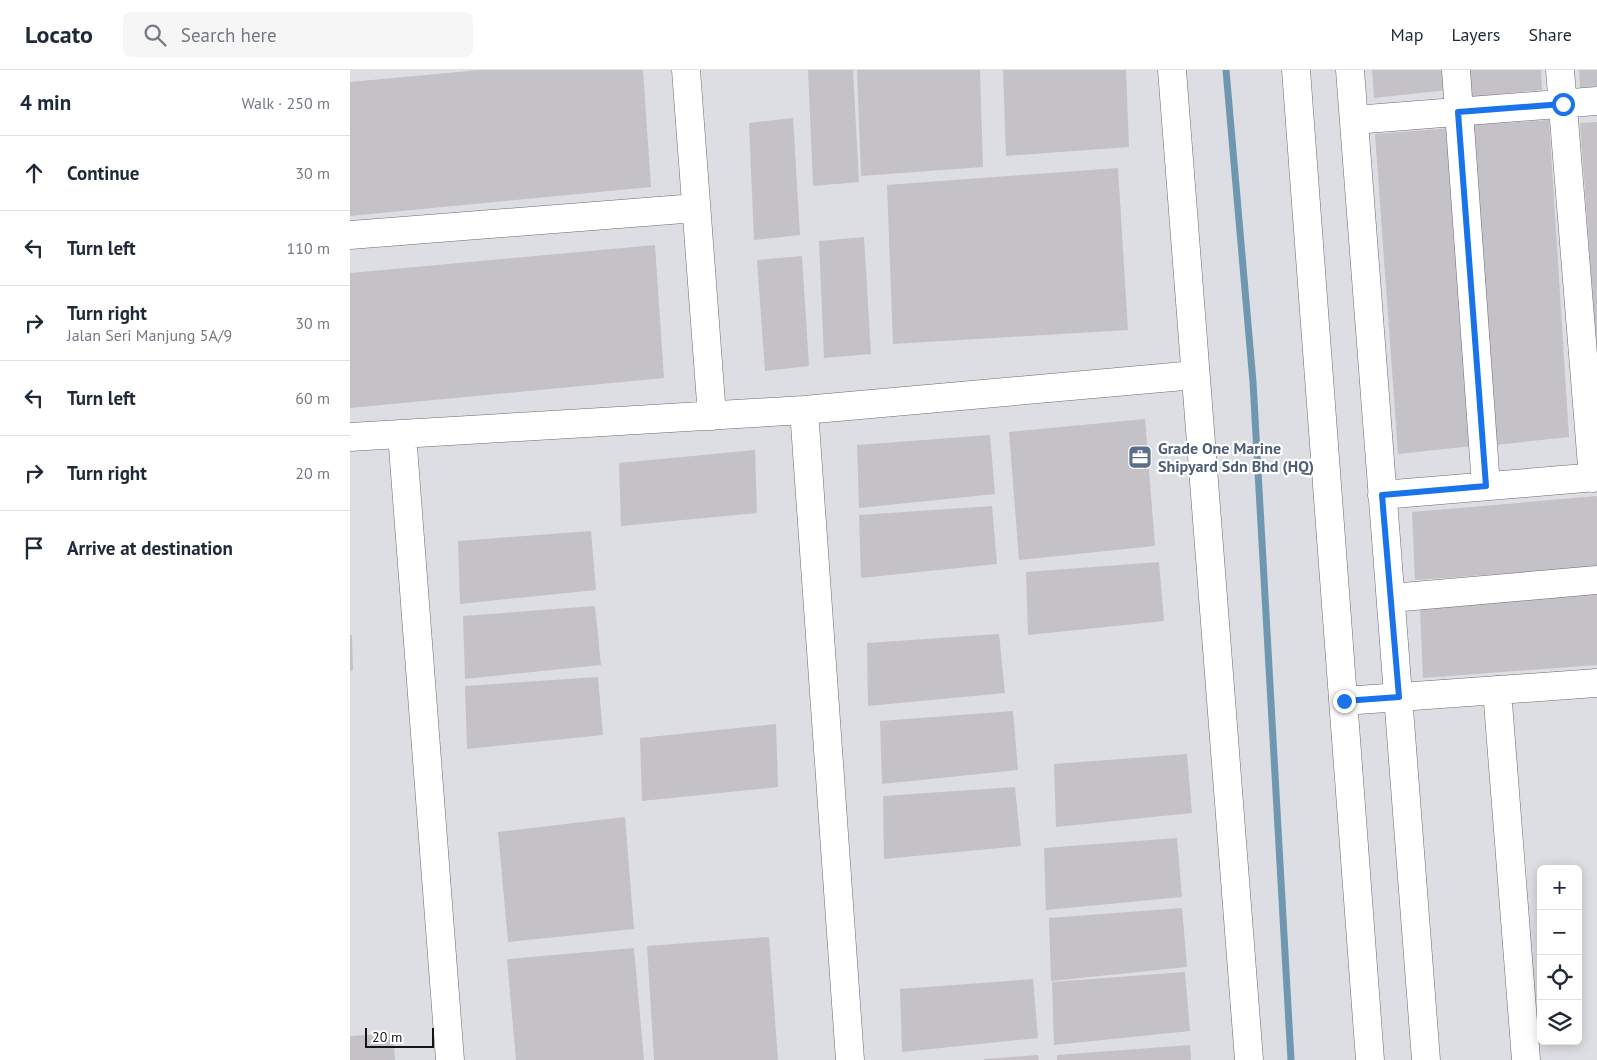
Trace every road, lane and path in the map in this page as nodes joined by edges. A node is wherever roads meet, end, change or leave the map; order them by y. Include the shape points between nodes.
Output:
1 (686, 70) edge
2 (1172, 70) edge
3 (1296, 70) edge
4 (1350, 70) edge
5 (1456, 70) edge
6 (1560, 70) edge
7 (1597, 101) edge
8 (1563, 104) junction
9 (1458, 112) junction
10 (1354, 120) junction
11 (696, 208) junction
12 (350, 235) edge
13 (1195, 375) junction
14 (804, 410) junction
15 (712, 416) junction
16 (402, 434) junction
17 (350, 437) edge
18 (1595, 477) edge
19 (1486, 486) junction
20 (1382, 495) junction
21 (1597, 580) edge
22 (1391, 598) junction
23 (1597, 683) edge
24 (1497, 690) junction
25 (1399, 697) junction
26 (1344, 701) junction
27 (450, 1060) edge
28 (850, 1060) edge
29 (1249, 1060) edge
30 (1370, 1060) edge
31 (1426, 1060) edge
32 (1526, 1060) edge

1 - 11 street
2 - 13 street
3 - 26 street
4 - 10 street
5 - 9 street
6 - 8 street
7 - 8 street
8 - 9 street
8 - 18 street
9 - 10 street
9 - 19 street
10 - 20 street
11 - 12 street
11 - 15 street
13 - 14 street
13 - 29 street
14 - 15 street
14 - 28 street
15 - 16 street
16 - 17 street
16 - 27 street
18 - 19 street
19 - 20 street
20 - 22 street
21 - 22 street
22 - 25 street
23 - 24 street
24 - 25 street
24 - 32 street
25 - 26 street
25 - 31 street
26 - 30 street

